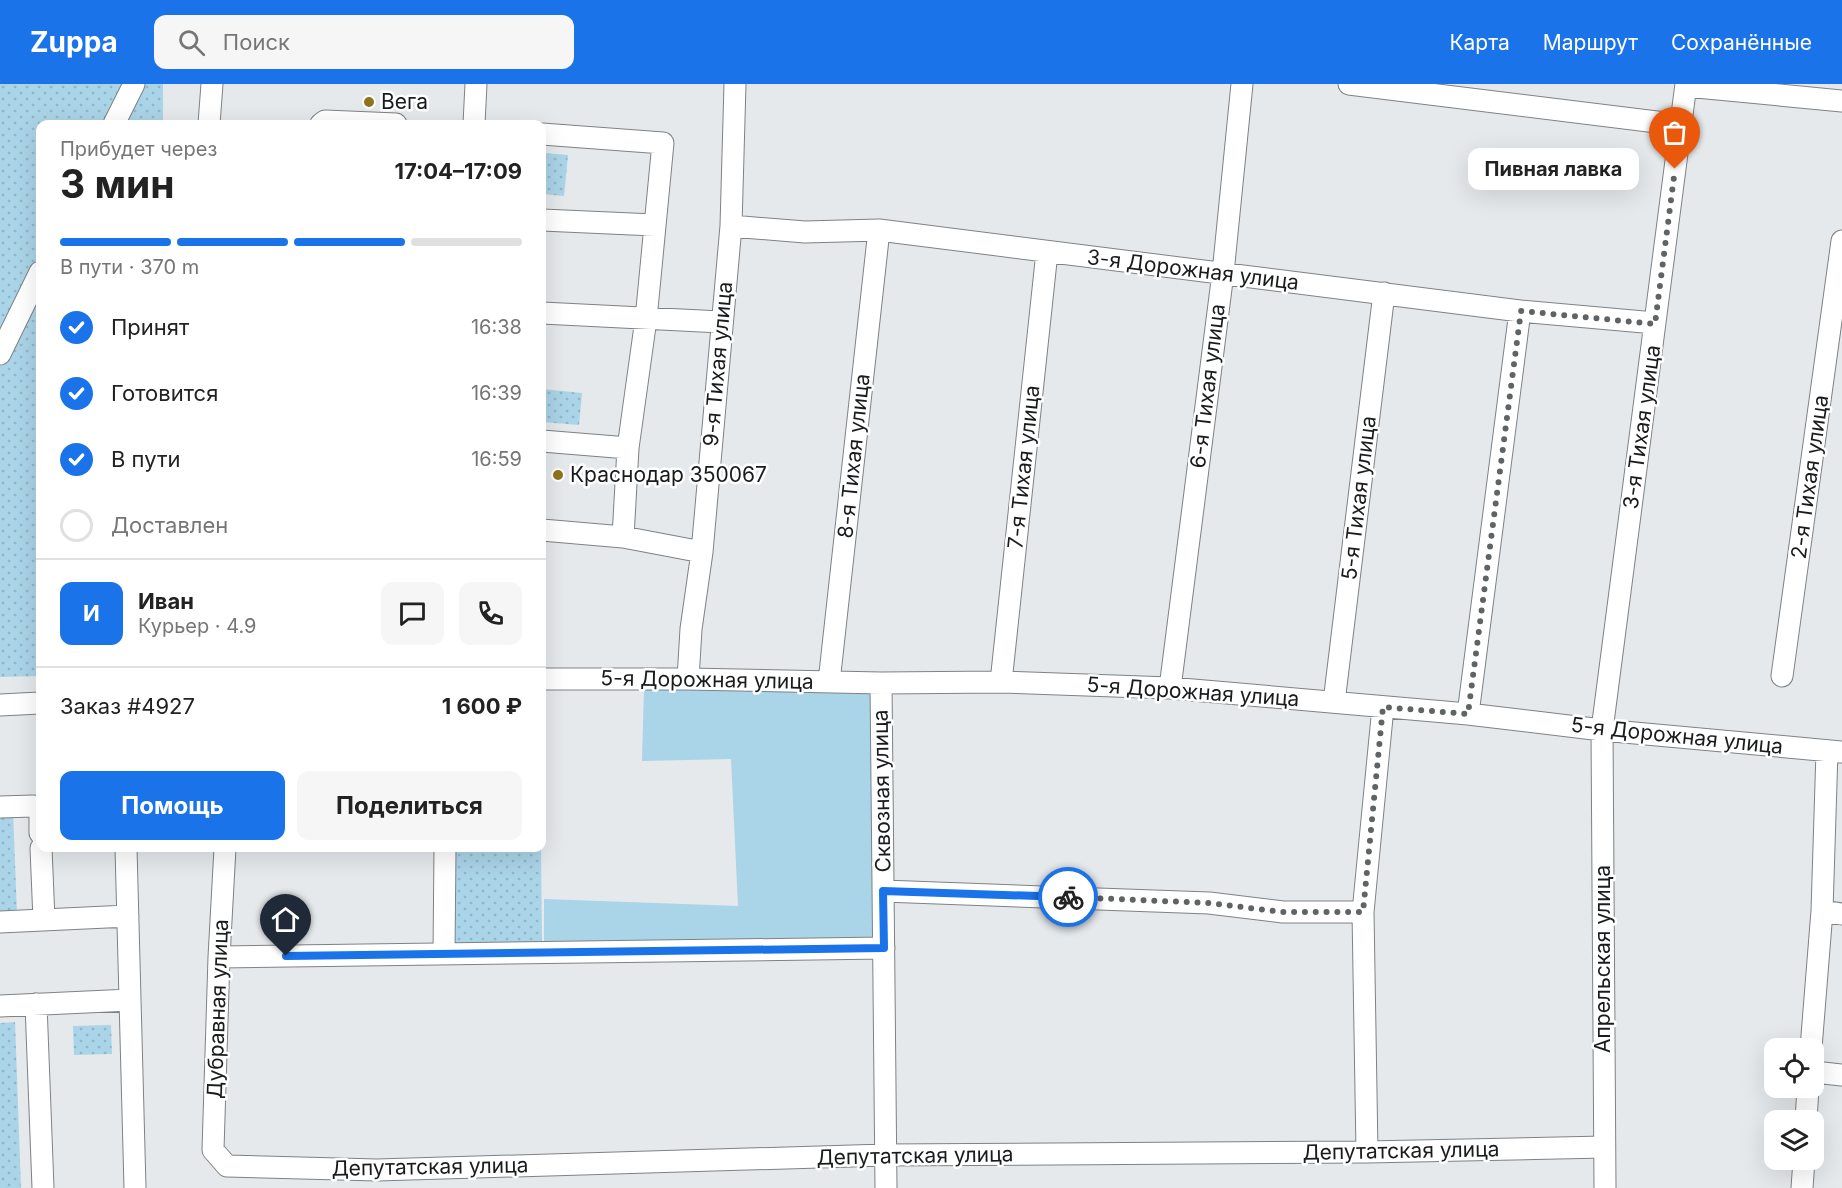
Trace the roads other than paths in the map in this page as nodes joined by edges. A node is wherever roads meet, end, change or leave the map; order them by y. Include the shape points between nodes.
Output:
1 (134, 84) edge
2 (212, 84) edge
3 (476, 84) edge
4 (735, 84) edge
5 (1242, 84) edge
6 (1349, 84) edge
7 (1686, 85) edge
8 (1842, 101) edge
9 (116, 120) edge
10 (209, 120) edge
11 (474, 120) edge
12 (1681, 125) junction
13 (546, 134) edge
14 (546, 220) edge
15 (654, 225) junction
16 (731, 226) junction
17 (879, 230) junction
18 (1842, 241) edge
19 (1047, 252) junction
20 (1223, 273) junction
21 (36, 280) edge
22 (1384, 293) junction
23 (1521, 311) junction
24 (546, 313) edge
25 (646, 319) junction
26 (721, 322) junction
27 (1655, 324) junction
28 (0, 354) edge
29 (546, 441) edge
30 (628, 448) junction
31 (546, 530) edge
32 (623, 537) junction
33 (702, 552) junction
34 (1782, 676) dead end
35 (546, 679) edge
36 (688, 679) junction
37 (829, 682) junction
38 (1001, 682) junction
39 (881, 683) junction
40 (1170, 688) junction
41 (1334, 702) junction
42 (36, 703) edge
43 (0, 705) edge
44 (1383, 707) junction
45 (1468, 714) junction
46 (1602, 730) junction
47 (1834, 751) edge
48 (0, 807) edge
49 (36, 807) edge
50 (41, 852) edge
51 (126, 852) edge
52 (225, 852) edge
53 (445, 852) edge
54 (883, 891) junction
55 (1363, 912) junction
56 (1832, 912) edge
57 (128, 916) junction
58 (44, 920) junction
59 (0, 922) edge
60 (884, 948) junction
61 (444, 954) junction
62 (219, 957) junction
63 (130, 1000) junction
64 (36, 1004) junction
65 (0, 1006) edge
66 (1813, 1038) edge
67 (1824, 1073) edge
68 (1842, 1075) edge
69 (1604, 1147) junction
70 (1367, 1152) junction
71 (885, 1155) junction
72 (227, 1166) joint
73 (1803, 1170) edge
74 (43, 1188) edge
75 (135, 1188) edge
76 (886, 1188) edge
77 (1605, 1188) edge
78 (1802, 1188) edge

1 - 9 street
2 - 10 street
3 - 11 street
4 - 16 street, 9-я Тихая улица
5 - 20 street, 6-я Тихая улица
6 - 12 street
7 - 8 street
7 - 12 street, 3-я Тихая улица
12 - 27 street, 3-я Тихая улица
13 - 15 street via 663,143
14 - 15 street
15 - 25 street
16 - 17 street, 3-я Дорожная улица via 806,232
16 - 26 street, 9-я Тихая улица
17 - 19 street, 3-я Дорожная улица
17 - 37 street, 8-я Тихая улица
18 - 34 street, 2-я Тихая улица
19 - 20 street, 3-я Дорожная улица
19 - 38 street, 7-я Тихая улица
20 - 22 street, 3-я Дорожная улица
20 - 40 street, 6-я Тихая улица
21 - 28 street
22 - 23 street, 3-я Дорожная улица
22 - 41 street, 5-я Тихая улица
23 - 27 street, 3-я Дорожная улица
23 - 45 street
24 - 25 street
25 - 26 street
25 - 30 street
26 - 33 street, 9-я Тихая улица
27 - 46 street, 3-я Тихая улица
29 - 30 street
30 - 32 street
31 - 32 street
32 - 33 street
33 - 36 street, 9-я Тихая улица
35 - 36 street, 5-я Дорожная улица
36 - 37 street, 5-я Дорожная улица
37 - 39 street, 5-я Дорожная улица
38 - 39 street, 5-я Дорожная улица
38 - 40 street, 5-я Дорожная улица
39 - 54 street, Сквозная улица
40 - 41 street, 5-я Дорожная улица
41 - 44 street, 5-я Дорожная улица
42 - 43 street
44 - 45 street, 5-я Дорожная улица
44 - 55 street
45 - 46 street, 5-я Дорожная улица
46 - 47 street, 5-я Дорожная улица
46 - 69 street, Апрельская улица
47 - 56 street
48 - 49 street
50 - 58 street
51 - 57 street
52 - 62 street, Дубравная улица
53 - 61 street
54 - 55 street via 1209,903 1283,912
54 - 60 street, Сквозная улица
55 - 70 street
56 - 66 street
57 - 58 street
57 - 63 street
58 - 59 street
60 - 61 street
60 - 71 street, Сквозная улица
61 - 62 street
62 - 72 street, Дубравная улица via 213,1150
63 - 64 street
63 - 75 street
64 - 65 street
64 - 74 street
67 - 68 street
69 - 70 street, Депутатская улица
69 - 77 street, Апрельская улица
70 - 71 street, Депутатская улица
71 - 72 street, Депутатская улица via 377,1170
71 - 76 street, Сквозная улица
73 - 78 street

